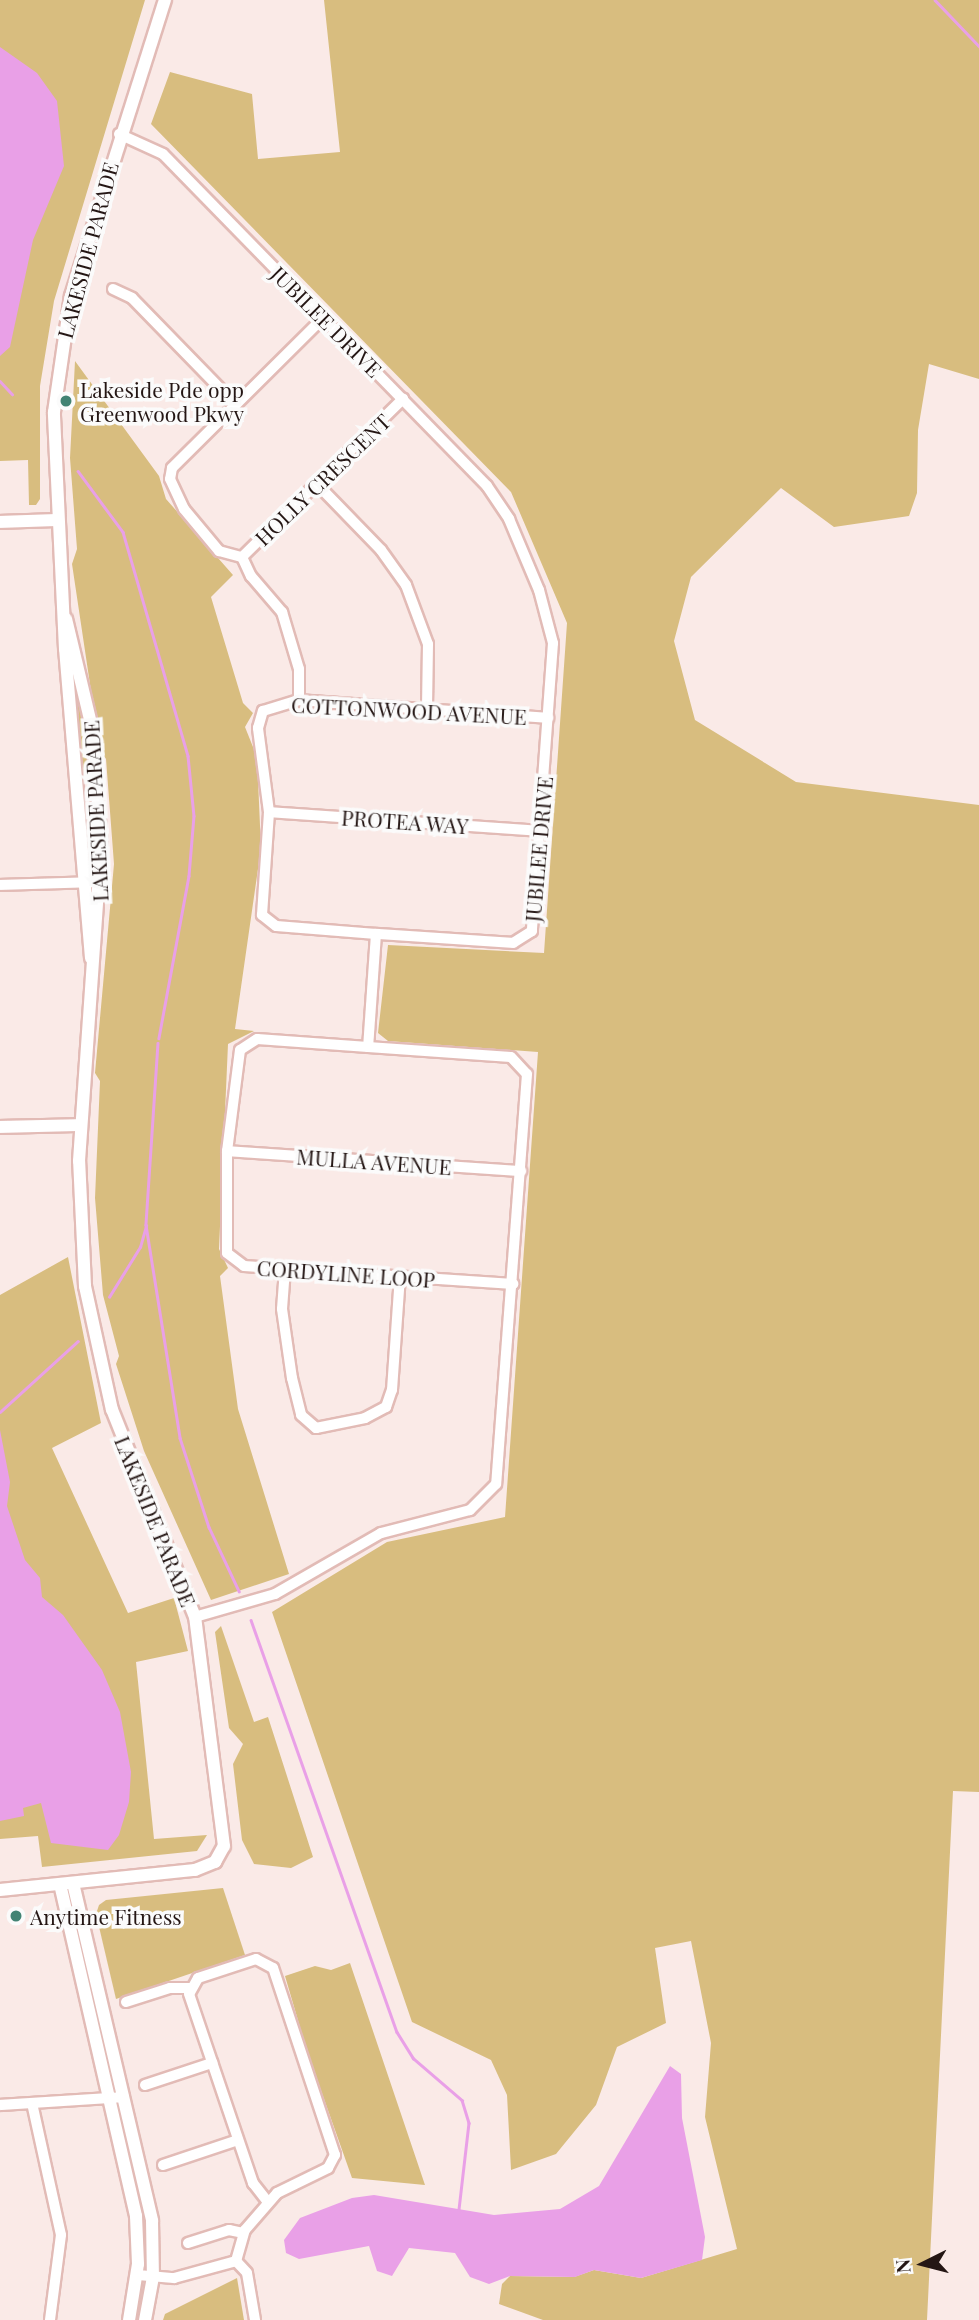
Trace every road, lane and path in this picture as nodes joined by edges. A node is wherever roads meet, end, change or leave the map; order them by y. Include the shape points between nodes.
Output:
1 (165, 0) edge
2 (119, 134) junction
3 (113, 289) dead end
4 (323, 318) junction
5 (403, 399) junction
6 (235, 404) junction
7 (317, 484) junction
8 (58, 520) junction
9 (0, 522) edge
10 (242, 557) junction
11 (66, 619) junction
12 (299, 700) junction
13 (427, 709) junction
14 (548, 718) junction
15 (269, 812) junction
16 (540, 831) junction
17 (101, 882) junction
18 (84, 883) junction
19 (0, 885) edge
20 (376, 934) junction
21 (92, 962) junction
22 (369, 1046) junction
23 (81, 1125) junction
24 (0, 1127) edge
25 (226, 1151) junction
26 (521, 1171) junction
27 (285, 1269) junction
28 (400, 1277) junction
29 (513, 1284) junction
30 (195, 1617) junction
31 (66, 1883) junction
32 (0, 1890) edge
33 (190, 1988) junction
34 (126, 2002) dead end
35 (212, 2063) junction
36 (145, 2085) dead end
37 (117, 2098) junction
38 (32, 2103) junction
39 (0, 2105) edge
40 (238, 2140) junction
41 (163, 2165) dead end
42 (268, 2202) junction
43 (243, 2233) junction
44 (188, 2243) dead end
45 (236, 2261) junction
46 (138, 2275) junction
47 (153, 2277) junction
48 (50, 2320) edge
49 (129, 2320) edge
50 (145, 2320) edge
51 (255, 2320) edge

1 - 2 street, LAKESIDE PARADE
2 - 4 street, JUBILEE DRIVE via 159,150
2 - 8 street, LAKESIDE PARADE via 71,296 59,358 53,431
3 - 6 street via 132,299
4 - 5 street, JUBILEE DRIVE
4 - 6 street, HOLLY CRESCENT
5 - 7 street, HOLLY CRESCENT
5 - 14 street, JUBILEE DRIVE via 487,486 509,519 552,628
6 - 10 street, HOLLY CRESCENT via 176,463 170,479 198,529 225,555
7 - 10 street, HOLLY CRESCENT
7 - 13 street via 381,550 406,585 428,645
8 - 9 street
8 - 11 street, LAKESIDE PARADE
10 - 12 street via 251,576 282,612 299,669
11 - 17 street, LAKESIDE PARADE via 93,732
11 - 18 street, LAKESIDE PARADE
12 - 13 street, COTTONWOOD AVENUE
12 - 15 street, COTTONWOOD AVENUE via 268,707 257,722
13 - 14 street, COTTONWOOD AVENUE
14 - 16 street, JUBILEE DRIVE
15 - 16 street, PROTEA WAY
15 - 20 street, COTTONWOOD AVENUE via 260,909 265,920 276,926
16 - 20 street, JUBILEE DRIVE via 534,926 524,940
17 - 18 street
17 - 21 street, LAKESIDE PARADE
18 - 19 street
18 - 21 street, LAKESIDE PARADE
20 - 22 street
21 - 23 street, LAKESIDE PARADE
22 - 25 street, CORDYLINE LOOP via 265,1039 244,1045 238,1057
22 - 26 street via 511,1057 520,1062 527,1080
23 - 24 street
23 - 30 street, LAKESIDE PARADE via 81,1244 100,1362 131,1462
25 - 26 street, MULLA AVENUE
25 - 27 street, CORDYLINE LOOP via 227,1253 244,1266
26 - 29 street
27 - 28 street, CORDYLINE LOOP
27 - 28 street via 282,1309 292,1378 301,1415 316,1428 365,1418 386,1407
28 - 29 street, CORDYLINE LOOP
29 - 30 street via 500,1474 486,1499 460,1514 371,1537 269,1597
30 - 31 street, LAKESIDE PARADE via 208,1687 223,1834 221,1856 195,1870
31 - 32 street, LAKESIDE PARADE
31 - 37 street
33 - 34 street via 170,1988
33 - 35 street
33 - 42 street via 200,1977 256,1959 270,1964 275,1974 335,2155 328,2168 289,2184
35 - 36 street
35 - 40 street
37 - 38 street
37 - 46 street via 136,2216
37 - 47 street via 152,2221
38 - 39 street
38 - 48 street via 61,2235
40 - 41 street
40 - 42 street via 256,2189
42 - 43 street
43 - 44 street via 229,2230
43 - 45 street
45 - 47 street via 174,2278
45 - 51 street via 247,2273
46 - 47 street
46 - 49 street
47 - 50 street

